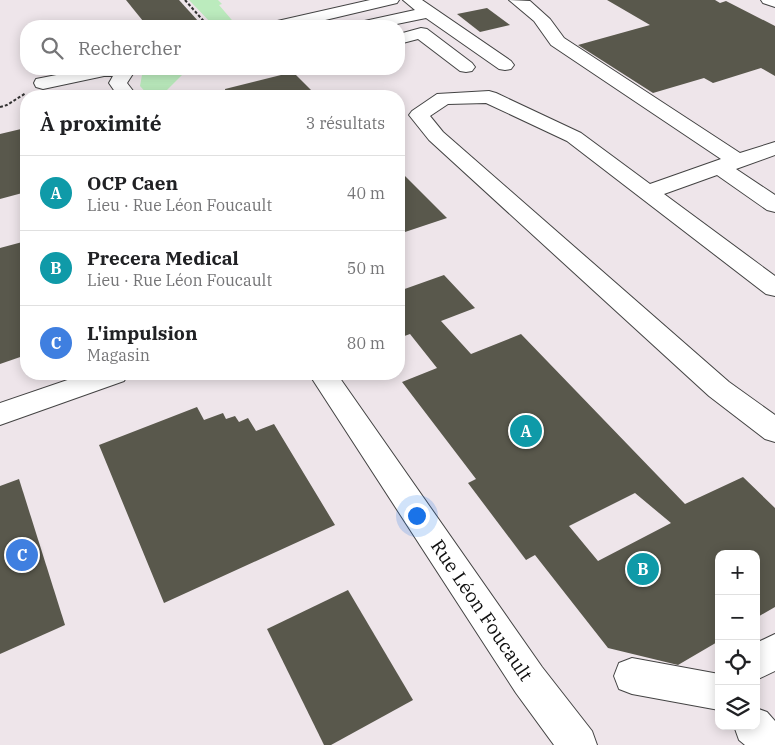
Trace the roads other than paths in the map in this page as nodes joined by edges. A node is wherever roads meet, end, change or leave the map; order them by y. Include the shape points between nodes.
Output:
1 (391, 0) edge
2 (517, 0) edge
3 (769, 0) edge
4 (775, 2) edge
5 (418, 9) edge
6 (305, 20) edge
7 (384, 20) edge
8 (422, 33) junction
9 (405, 37) edge
10 (505, 65) dead end
11 (466, 67) dead end
12 (82, 75) edge
13 (122, 75) edge
14 (43, 82) road end
15 (123, 90) edge
16 (775, 148) edge
17 (729, 164) junction
18 (647, 192) junction
19 (775, 205) edge
20 (775, 288) edge
21 (97, 380) edge
22 (327, 380) edge
23 (0, 414) edge
24 (775, 431) edge
25 (775, 651) edge
26 (760, 661) edge
27 (632, 676) dead end
28 (715, 690) edge
29 (757, 730) edge
30 (578, 745) edge
31 (772, 745) edge

1 - 6 street
2 - 17 street via 536,12 556,41
3 - 4 street
5 - 7 street
5 - 8 street via 425,26
5 - 10 street
8 - 9 street
8 - 11 street
12 - 14 street
13 - 15 street via 118,83
16 - 17 street
17 - 18 street
17 - 19 street
18 - 20 street
18 - 24 street via 574,137 489,97 444,98 419,115 436,136 719,389
21 - 23 street
22 - 30 street, Rue Léon Foucault via 529,680
25 - 26 street
27 - 28 street
29 - 31 street

